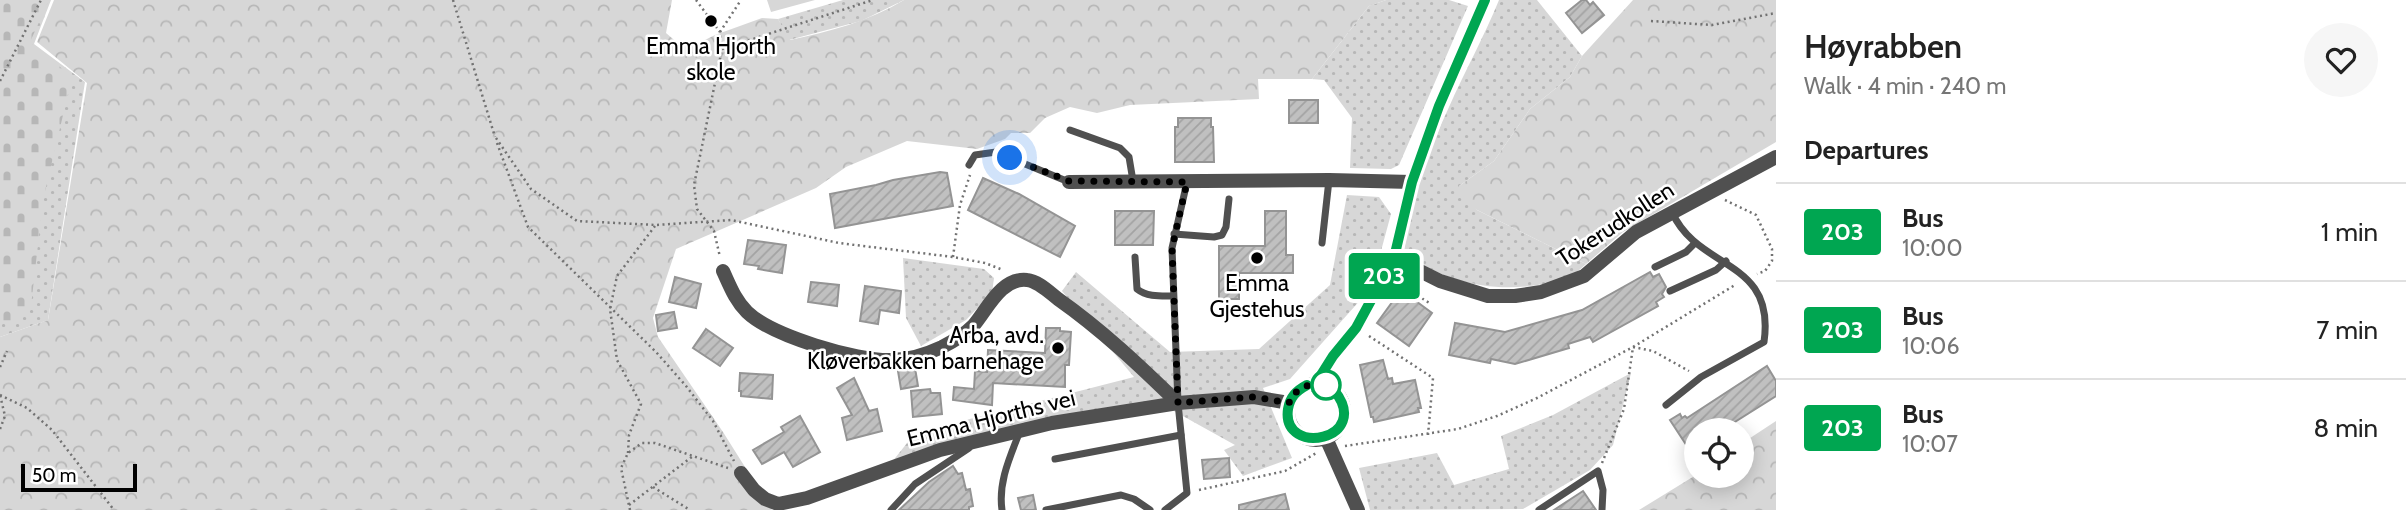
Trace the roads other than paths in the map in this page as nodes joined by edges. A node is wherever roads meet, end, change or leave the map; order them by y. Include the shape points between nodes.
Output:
1 (1485, 0) edge
2 (1070, 130) dead end
3 (1776, 157) edge
4 (969, 164) road end
5 (1329, 180) junction
6 (1069, 181) joint
7 (1133, 181) junction
8 (1187, 182) junction
9 (1412, 182) junction
10 (1229, 198) dead end
11 (1671, 211) junction
12 (1174, 234) junction
13 (1322, 243) dead end
14 (1695, 243) junction
15 (1135, 257) dead end
16 (1394, 258) junction
17 (1726, 261) junction
18 (1655, 267) dead end
19 (723, 271) road end
20 (1671, 291) dead end
21 (1172, 296) junction
22 (1316, 383) junction
23 (1178, 403) junction
24 (1289, 403) junction
25 (1666, 405) dead end
26 (1020, 431) junction
27 (1181, 435) junction
28 (981, 440) junction
29 (1329, 443) junction
30 (1055, 460) dead end
31 (741, 473) road end
32 (891, 510) edge
33 (1002, 510) edge
34 (1046, 510) edge
35 (1150, 510) edge
36 (1165, 510) edge
37 (1358, 510) edge
38 (1539, 510) edge
39 (1602, 510) edge

1 - 9 street
2 - 7 lane via 1120,148 1129,157
3 - 11 street, Tokerudkollen
4 - 6 lane via 975,155 996,152
5 - 8 street
5 - 9 street
5 - 13 lane
6 - 7 street
7 - 8 street
8 - 12 lane
9 - 16 street
10 - 12 lane via 1222,235
11 - 14 lane
11 - 16 street, Tokerudkollen via 1636,232 1584,276 1541,292 1488,296 1440,281
12 - 21 lane
14 - 17 lane
14 - 18 lane
15 - 21 lane via 1137,289
16 - 22 street via 1356,328
17 - 20 lane
17 - 25 lane via 1761,290 1769,325 1764,342 1701,377
19 - 23 street via 734,296 764,325 870,359 894,360 943,346 970,328 1002,289 1028,280 1088,320
21 - 23 lane
22 - 24 street via 1298,390
22 - 29 street via 1334,390 1343,407 1340,426
23 - 24 street, Emma Hjorths vei via 1254,397
23 - 26 street, Emma Hjorths vei
23 - 27 lane
24 - 29 street via 1287,414 1294,430
26 - 28 street, Emma Hjorths vei
26 - 33 lane via 1002,480
27 - 30 lane
27 - 36 lane via 1187,493
28 - 31 street, Emma Hjorths vei via 778,504 760,495
28 - 32 lane via 915,484
29 - 37 street
34 - 35 lane via 1121,495
38 - 39 lane via 1598,471

